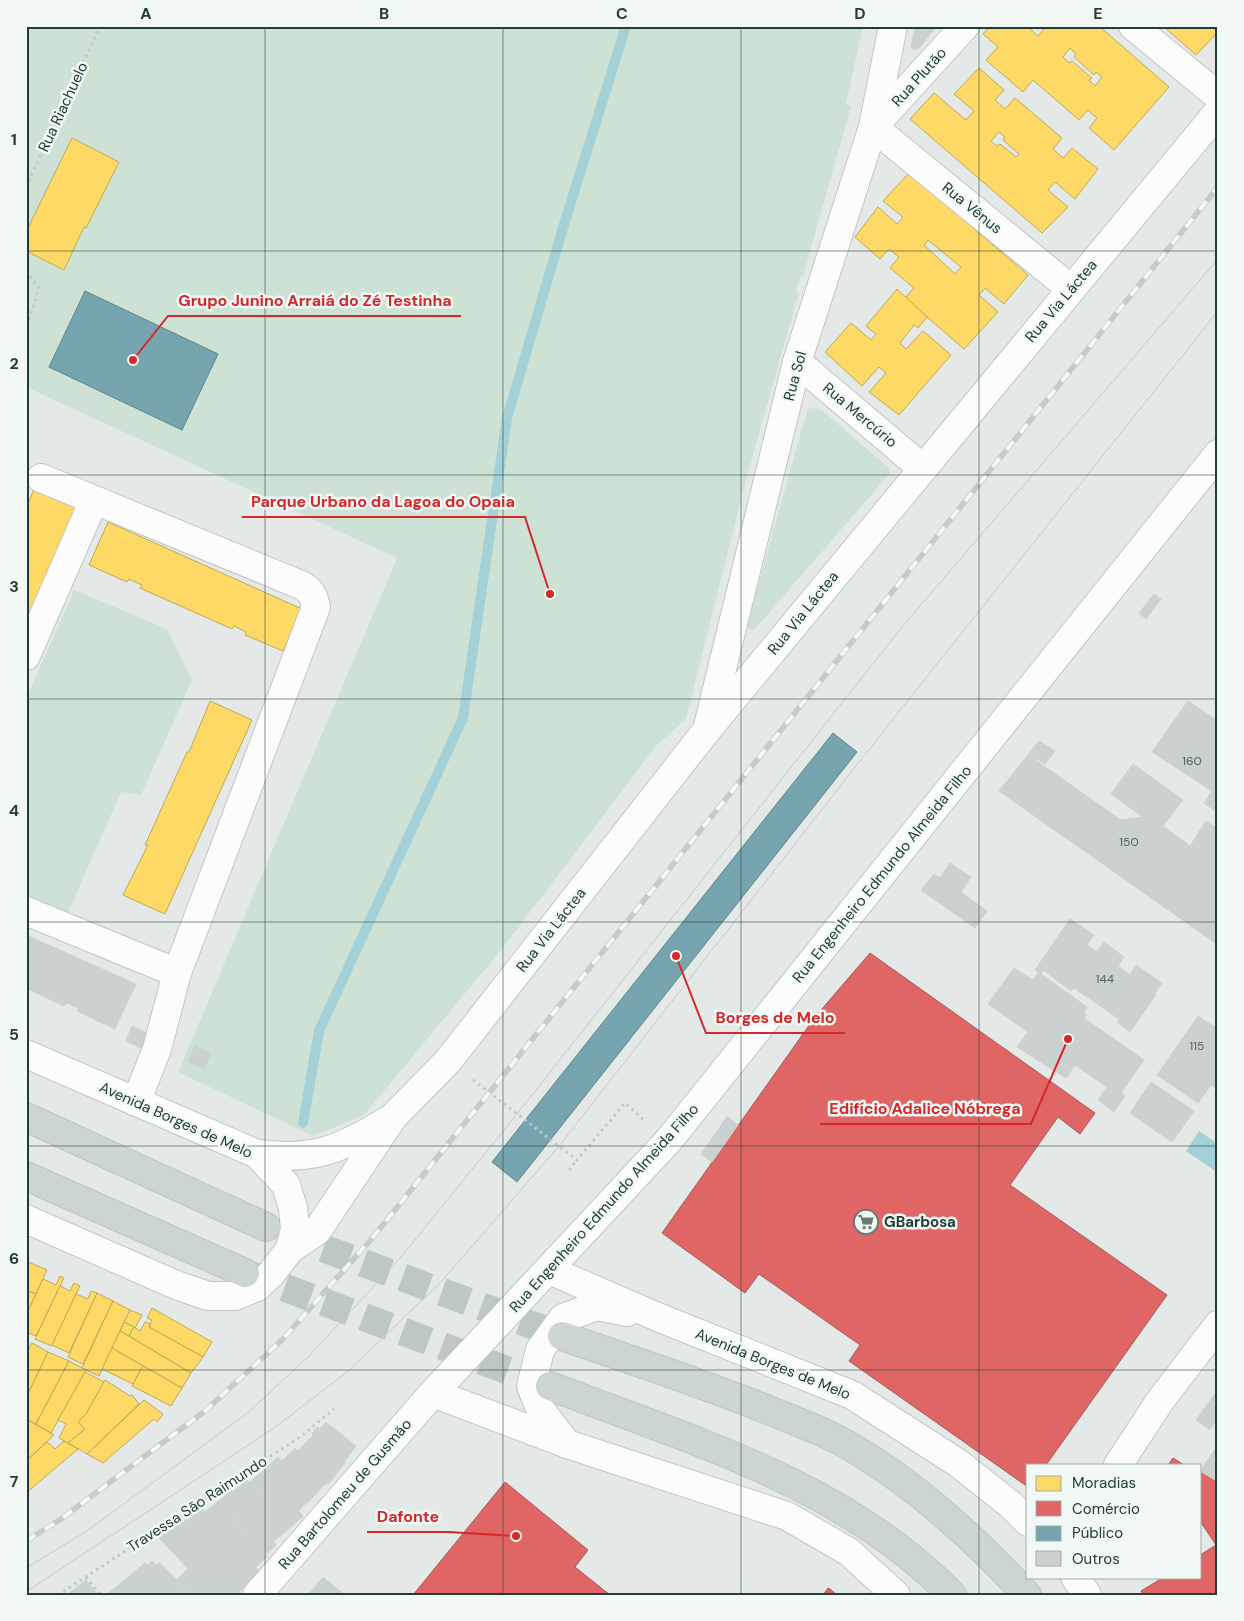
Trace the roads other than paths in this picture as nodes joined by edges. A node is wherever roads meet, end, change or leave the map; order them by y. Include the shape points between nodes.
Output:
1 (893, 26) edge
2 (965, 26) edge
3 (1133, 26) edge
4 (1218, 96) edge
5 (1218, 112) edge
6 (872, 127) junction
7 (1071, 289) junction
8 (797, 362) junction
9 (1218, 454) edge
10 (922, 468) junction
11 (41, 478) dead end
12 (94, 500) junction
13 (26, 656) edge
14 (707, 730) junction
15 (26, 912) edge
16 (177, 973) junction
17 (26, 1054) edge
18 (136, 1102) junction
19 (26, 1117) edge
20 (393, 1117) junction
21 (257, 1154) junction
22 (26, 1176) edge
23 (26, 1219) edge
24 (266, 1227) tunnel mouth
25 (290, 1249) junction
26 (549, 1270) junction
27 (244, 1273) tunnel mouth
28 (660, 1318) junction
29 (1218, 1325) edge
30 (562, 1336) tunnel mouth
31 (550, 1386) tunnel mouth
32 (433, 1394) junction
33 (567, 1444) junction
34 (1119, 1464) edge
35 (1026, 1520) edge
36 (1076, 1578) edge
37 (257, 1595) edge
38 (896, 1595) edge
39 (952, 1595) edge
40 (1027, 1595) edge
41 (1087, 1595) edge

1 - 6 street, Rua Sol
2 - 6 street, Rua Plutão
3 - 4 street
5 - 7 street, Rua Via Láctea
6 - 7 street, Rua Vênus
6 - 8 street, Rua Sol
7 - 10 street, Rua Via Láctea
8 - 10 street, Rua Mercúrio
8 - 14 street, Rua Sol
9 - 26 street, Rua Engenheiro Edmundo Almeida Filho via 669,1140
10 - 14 street, Rua Via Láctea
11 - 12 street
12 - 13 street
12 - 16 street via 308,589 316,607
14 - 20 street, Rua Via Láctea via 448,1061
15 - 16 street
16 - 18 street via 157,1049
17 - 18 street, Avenida Borges de Melo
18 - 21 street, Avenida Borges de Melo
19 - 24 main road
20 - 21 street, Rua Via Láctea via 334,1149 298,1158
20 - 25 street, Rua Via Láctea via 319,1228
21 - 25 street, Avenida Borges de Melo via 286,1185 295,1229
22 - 27 main road
23 - 25 street, Avenida Borges de Melo via 208,1296 235,1296 257,1287
26 - 28 street, Avenida Borges de Melo
26 - 32 street, Rua Engenheiro Edmundo Almeida Filho
28 - 33 street via 597,1306 563,1318 540,1350 531,1386 540,1409
28 - 35 street, Avenida Borges de Melo via 852,1394 958,1463 1011,1504
29 - 34 street via 1160,1401
30 - 40 main road via 742,1400 813,1428 860,1452 923,1495 973,1539
31 - 39 main road via 740,1460 824,1498 894,1543 928,1570
32 - 33 street
32 - 37 street, Rua Bartolomeu de Gusmão
33 - 38 street via 787,1516 849,1552
36 - 41 street

